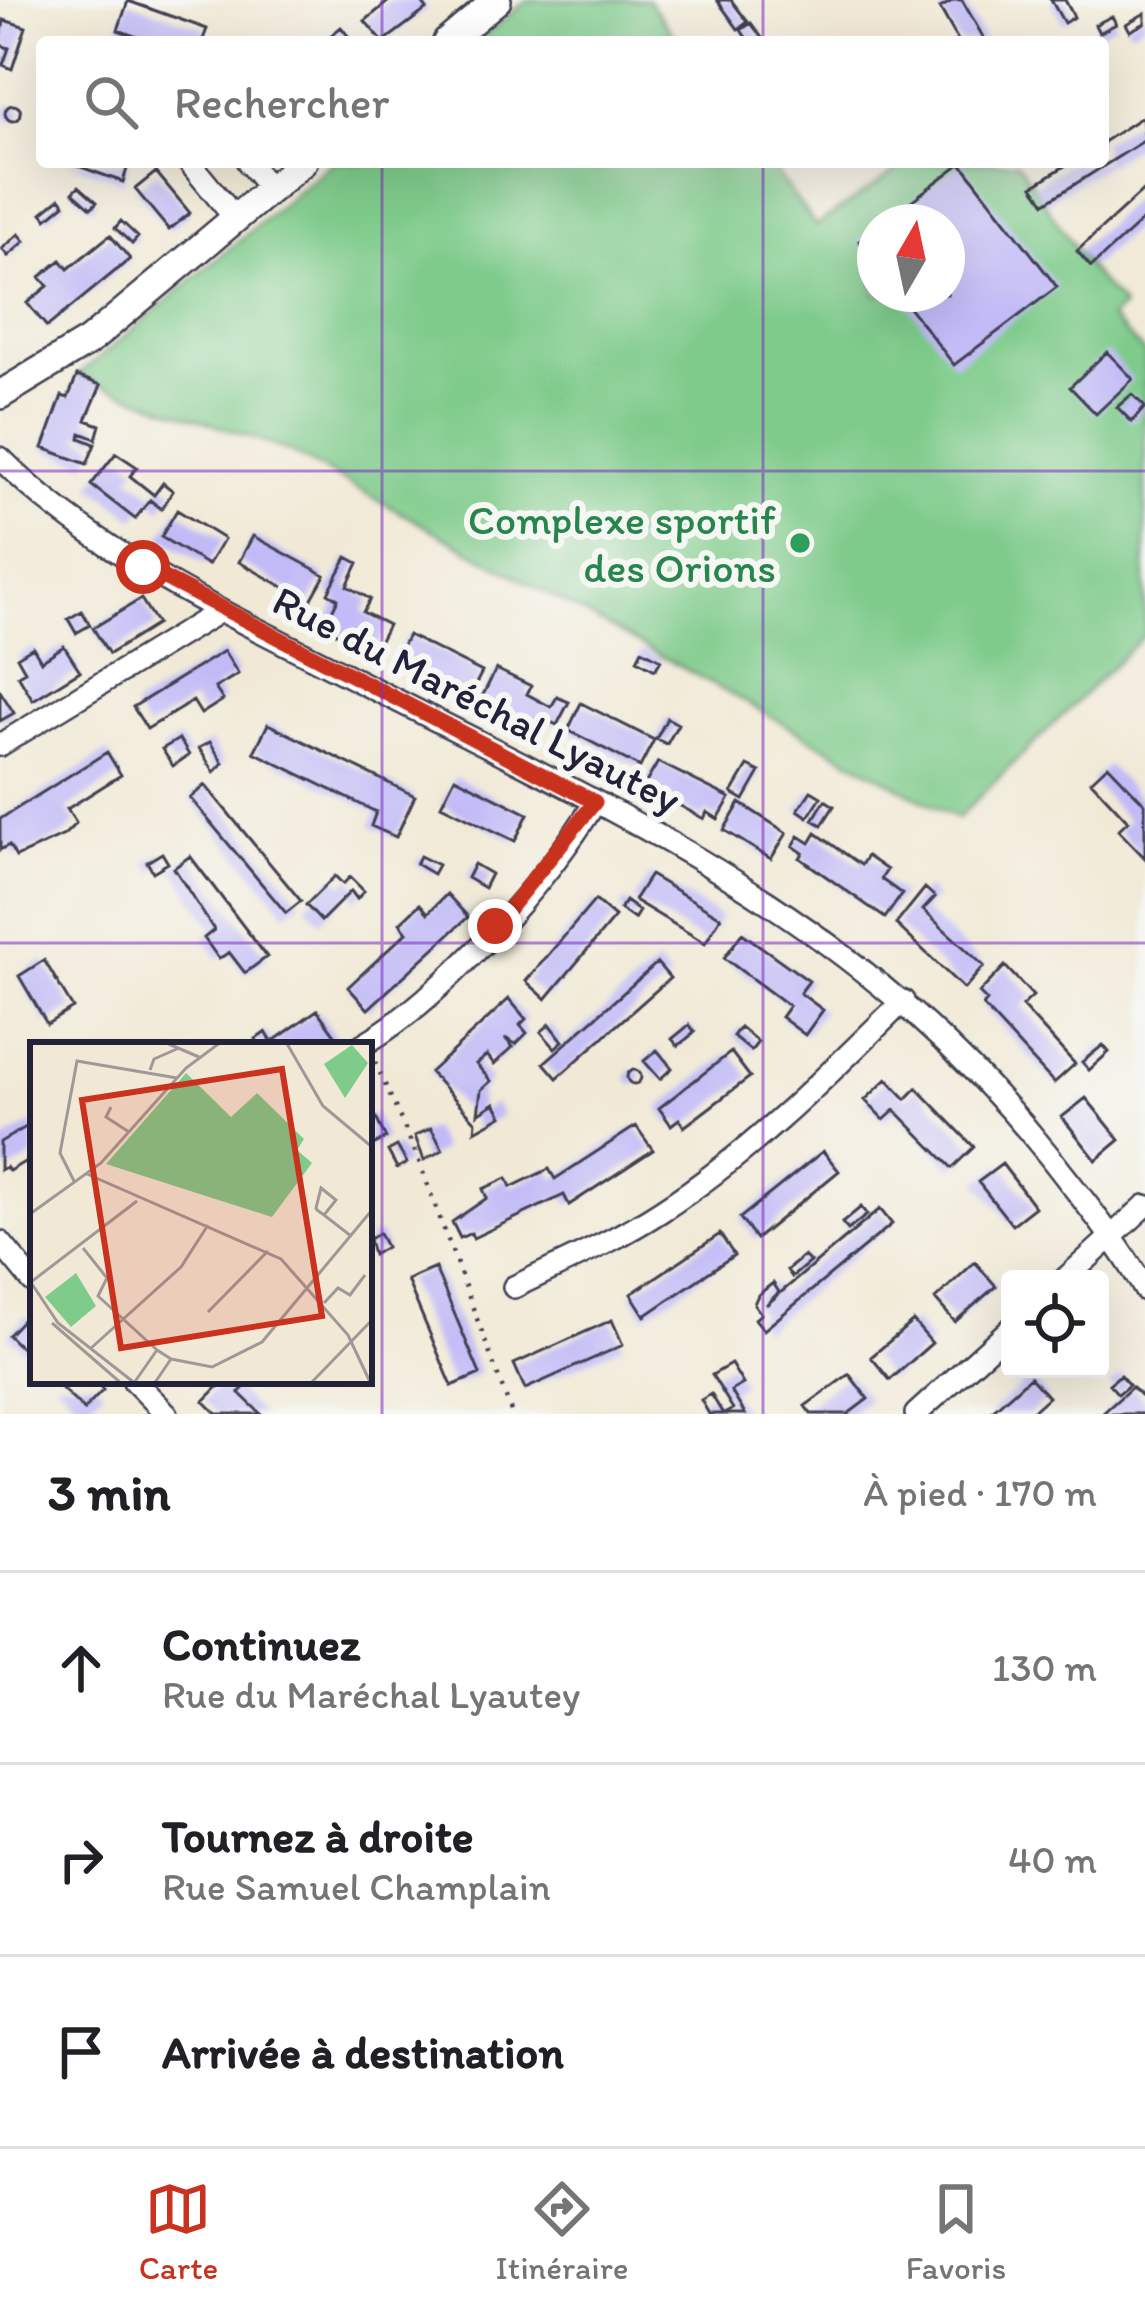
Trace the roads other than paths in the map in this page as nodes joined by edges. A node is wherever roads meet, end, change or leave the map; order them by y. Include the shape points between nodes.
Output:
1 (497, 0) edge
2 (454, 36) edge
3 (194, 168) edge
4 (253, 168) edge
5 (296, 168) edge
6 (270, 189) junction
7 (235, 218) junction
8 (0, 394) edge
9 (0, 458) edge
10 (220, 610) junction
11 (0, 745) edge
12 (595, 802) junction
13 (903, 1001) junction
14 (367, 1042) edge
15 (1145, 1206) edge
16 (1111, 1237) junction
17 (4, 1258) edge
18 (1075, 1270) edge
19 (30, 1280) edge
20 (514, 1287) dead end
21 (1145, 1290) edge
22 (1001, 1337) edge
23 (137, 1384) edge
24 (167, 1414) edge
25 (916, 1414) edge

1 - 2 street
3 - 7 street
4 - 6 street
5 - 6 street
6 - 7 street
7 - 8 street via 89,341
9 - 10 street, Rue du Maréchal Lyautey via 114,548
10 - 11 street
10 - 12 street, Rue du Maréchal Lyautey
12 - 13 street, Rue du Maréchal Lyautey via 762,895
12 - 14 street via 444,981
13 - 16 street, Rue du Maréchal Lyautey via 986,1080
13 - 20 street via 692,1190
15 - 16 street
16 - 18 street
16 - 21 street, Rue du Maréchal Lyautey
17 - 19 street
22 - 25 street
23 - 24 street

